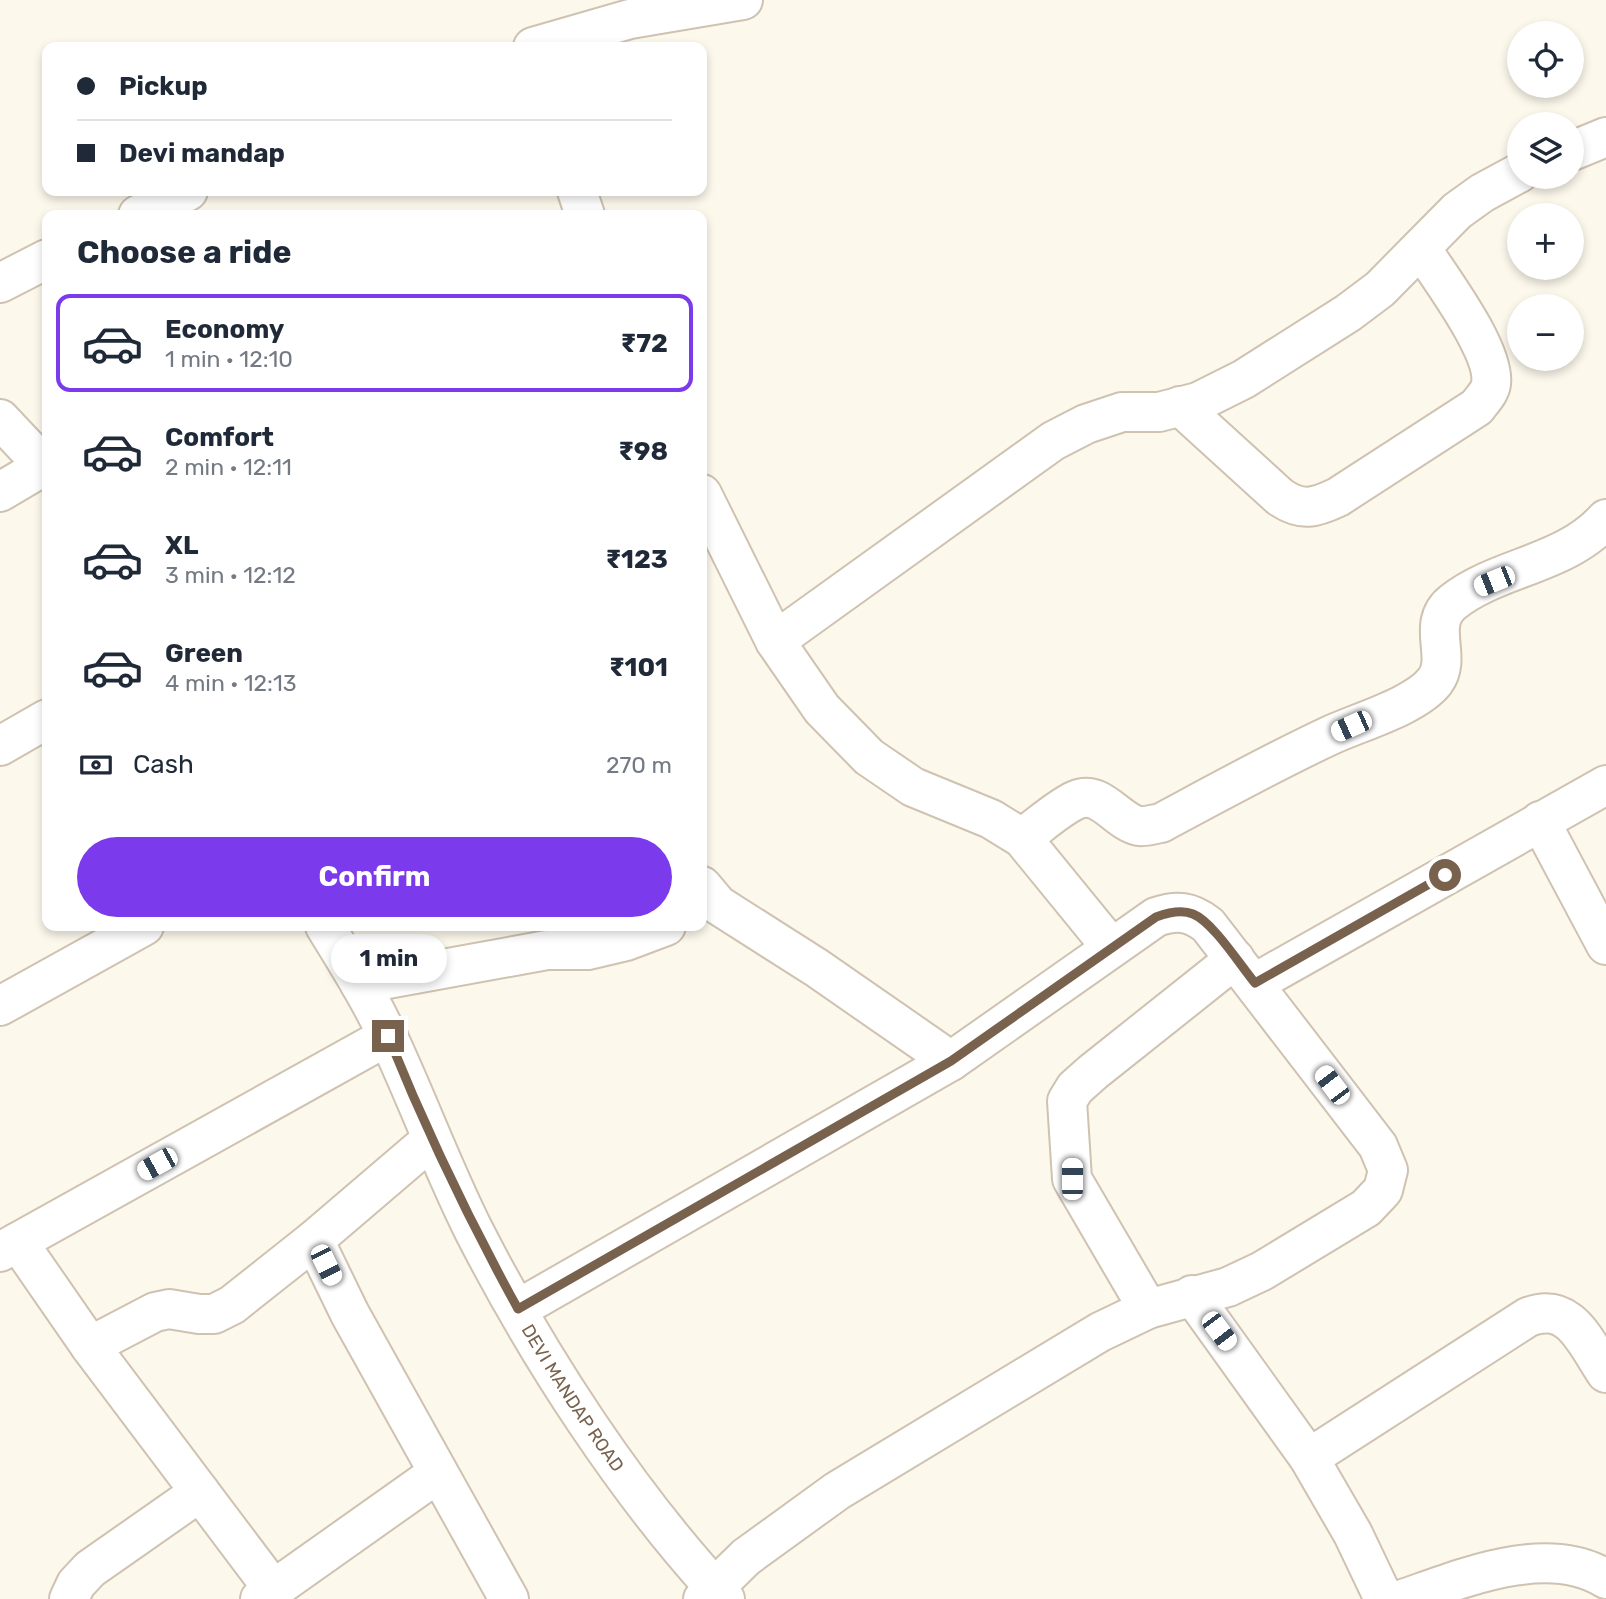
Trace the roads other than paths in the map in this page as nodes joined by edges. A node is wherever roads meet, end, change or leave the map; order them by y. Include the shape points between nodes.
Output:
1 (743, 0) edge
2 (550, 42) edge
3 (1606, 136) edge
4 (1584, 146) edge
5 (1507, 179) edge
6 (178, 196) edge
7 (148, 210) edge
8 (1421, 248) junction
9 (42, 262) edge
10 (0, 283) edge
11 (1180, 406) junction
12 (0, 419) edge
13 (41, 454) edge
14 (0, 492) edge
15 (707, 504) edge
16 (1606, 519) edge
17 (775, 641) junction
18 (42, 722) edge
19 (0, 746) edge
20 (1606, 785) edge
21 (1540, 821) junction
22 (1022, 838) junction
23 (707, 901) edge
24 (135, 931) edge
25 (328, 931) edge
26 (653, 931) edge
27 (1606, 945) edge
28 (1111, 947) junction
29 (1245, 971) junction
30 (360, 984) junction
31 (0, 1006) edge
32 (388, 1036) junction
33 (951, 1061) junction
34 (431, 1140) junction
35 (314, 1240) junction
36 (9, 1247) edge
37 (1192, 1295) junction
38 (518, 1309) junction
39 (1148, 1309) junction
40 (90, 1346) junction
41 (1606, 1373) edge
42 (1309, 1458) junction
43 (438, 1474) junction
44 (200, 1492) junction
45 (1606, 1579) edge
46 (267, 1594) edge
47 (715, 1596) edge
48 (69, 1599) edge
49 (509, 1599) edge
50 (1384, 1599) edge
51 (1403, 1599) edge

1 - 2 street via 630,19
3 - 4 street
5 - 8 street via 1457,211
6 - 7 street
8 - 11 street via 1348,313 1244,379
8 - 11 street via 1492,368 1491,387 1477,407 1315,508 1295,507 1280,497
9 - 10 street
11 - 17 street via 1159,412 1122,412 1054,441
12 - 13 street
13 - 14 street
15 - 17 street
16 - 22 street via 1578,543 1450,604 1439,623 1442,662 1435,681 1416,697 1161,822 1142,827 1089,797 1077,800
17 - 22 street via 822,709 869,757 912,787 991,819
18 - 19 street
20 - 21 street
21 - 27 street
21 - 29 street
22 - 28 street
23 - 33 street via 817,968
24 - 31 street
25 - 30 street, DEVI MANDAP ROAD
26 - 30 street via 589,950 547,950
28 - 29 street via 1156,917 1172,911 1193,913
28 - 33 street
29 - 37 street via 1378,1146 1388,1170 1383,1190 1366,1208 1262,1271 1228,1287
29 - 39 street via 1093,1072 1067,1101 1072,1179
30 - 32 street, DEVI MANDAP ROAD
32 - 34 street, DEVI MANDAP ROAD
32 - 36 street
33 - 38 street
34 - 35 street
34 - 38 street, DEVI MANDAP ROAD
35 - 40 street via 214,1314 155,1311
35 - 43 street
36 - 40 street
37 - 39 street
37 - 42 street
38 - 47 street, DEVI MANDAP ROAD via 658,1523
39 - 47 street via 1100,1332 837,1491 746,1557
40 - 44 street
41 - 42 street via 1573,1325 1558,1313 1545,1311 1528,1317
42 - 50 street
43 - 46 street
43 - 49 street
44 - 46 street
44 - 48 street via 90,1569
45 - 51 street via 1553,1564 1494,1568

